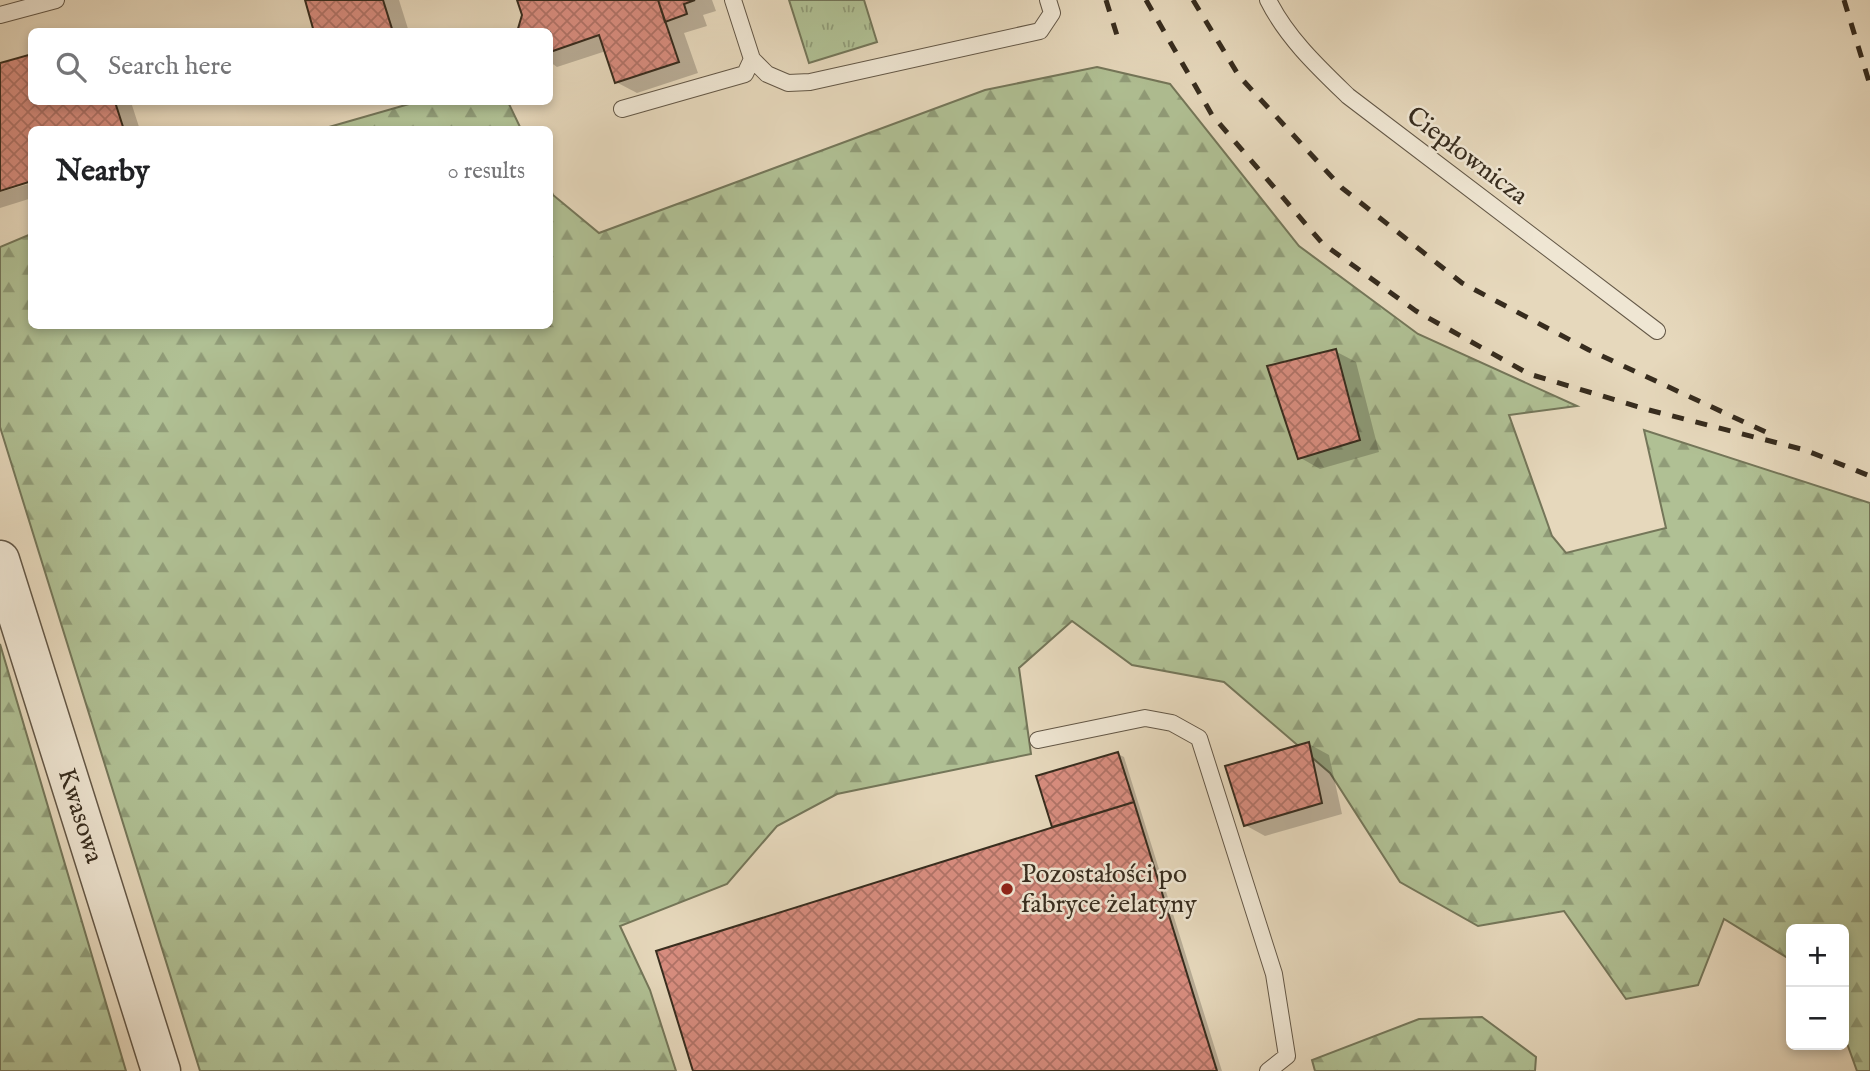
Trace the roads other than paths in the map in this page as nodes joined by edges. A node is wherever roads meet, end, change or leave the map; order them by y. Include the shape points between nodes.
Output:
1 (56, 0) edge
2 (733, 0) edge
3 (1048, 0) edge
4 (1268, 0) edge
5 (0, 15) edge
6 (752, 60) junction
7 (622, 109) dead end
8 (1657, 331) dead end
9 (0, 560) edge
10 (1038, 740) dead end
11 (161, 1071) edge
12 (1268, 1071) edge

1 - 5 lane
2 - 6 lane
3 - 6 lane via 1052,13 1040,31 810,82 788,83 767,74
4 - 8 lane, Ciepłownicza via 1305,54 1348,96
6 - 7 lane via 745,74
9 - 11 street, Kwasowa
10 - 12 lane via 1145,718 1172,723 1199,738 1274,974 1287,1056

